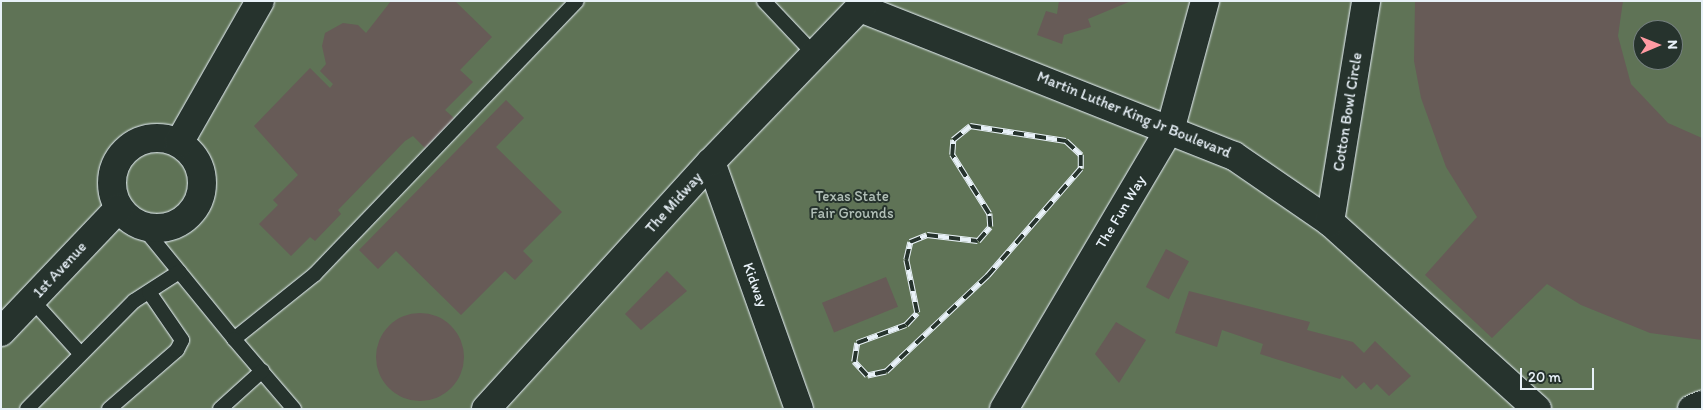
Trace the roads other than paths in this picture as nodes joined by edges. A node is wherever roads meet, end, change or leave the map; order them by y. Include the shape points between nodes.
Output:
1 (260, 1) edge
2 (577, 1) edge
3 (764, 1) edge
4 (1205, 1) edge
5 (1366, 1) edge
6 (863, 5) edge
7 (814, 55) junction
8 (1171, 127) junction
9 (179, 143) junction
10 (711, 162) junction
11 (119, 208) junction
12 (1330, 222) junction
13 (142, 226) junction
14 (179, 272) junction
15 (149, 292) junction
16 (32, 300) junction
17 (1, 332) edge
18 (234, 339) junction
19 (79, 352) junction
20 (262, 371) junction
21 (1702, 405) edge
22 (27, 409) edge
23 (109, 409) edge
24 (220, 409) edge
25 (294, 409) edge
26 (486, 409) edge
27 (800, 409) edge
28 (1004, 409) edge
29 (1537, 409) edge
30 (1692, 409) edge

1 - 9 street
2 - 18 lane via 315,274
3 - 7 lane
4 - 8 street, The Fun Way
5 - 12 street, Cotton Bowl Circle
6 - 7 street, The Midway
6 - 8 street, Martin Luther King Jr Boulevard
7 - 10 street, The Midway
8 - 12 street, Martin Luther King Jr Boulevard via 1234,156
8 - 28 street, The Fun Way
9 - 11 street via 149,138 123,152 111,179
9 - 13 street via 199,165 202,187 195,208 172,226
10 - 26 street, The Midway
10 - 27 street, Kidway
11 - 13 street
11 - 16 street, 1st Avenue
12 - 29 street, Martin Luther King Jr Boulevard
13 - 14 lane
14 - 15 lane
14 - 18 lane
15 - 19 lane
15 - 23 lane via 182,340 177,350
16 - 17 street, 1st Avenue
16 - 19 lane
18 - 20 lane
19 - 22 lane
20 - 24 lane
20 - 25 lane
21 - 30 street

